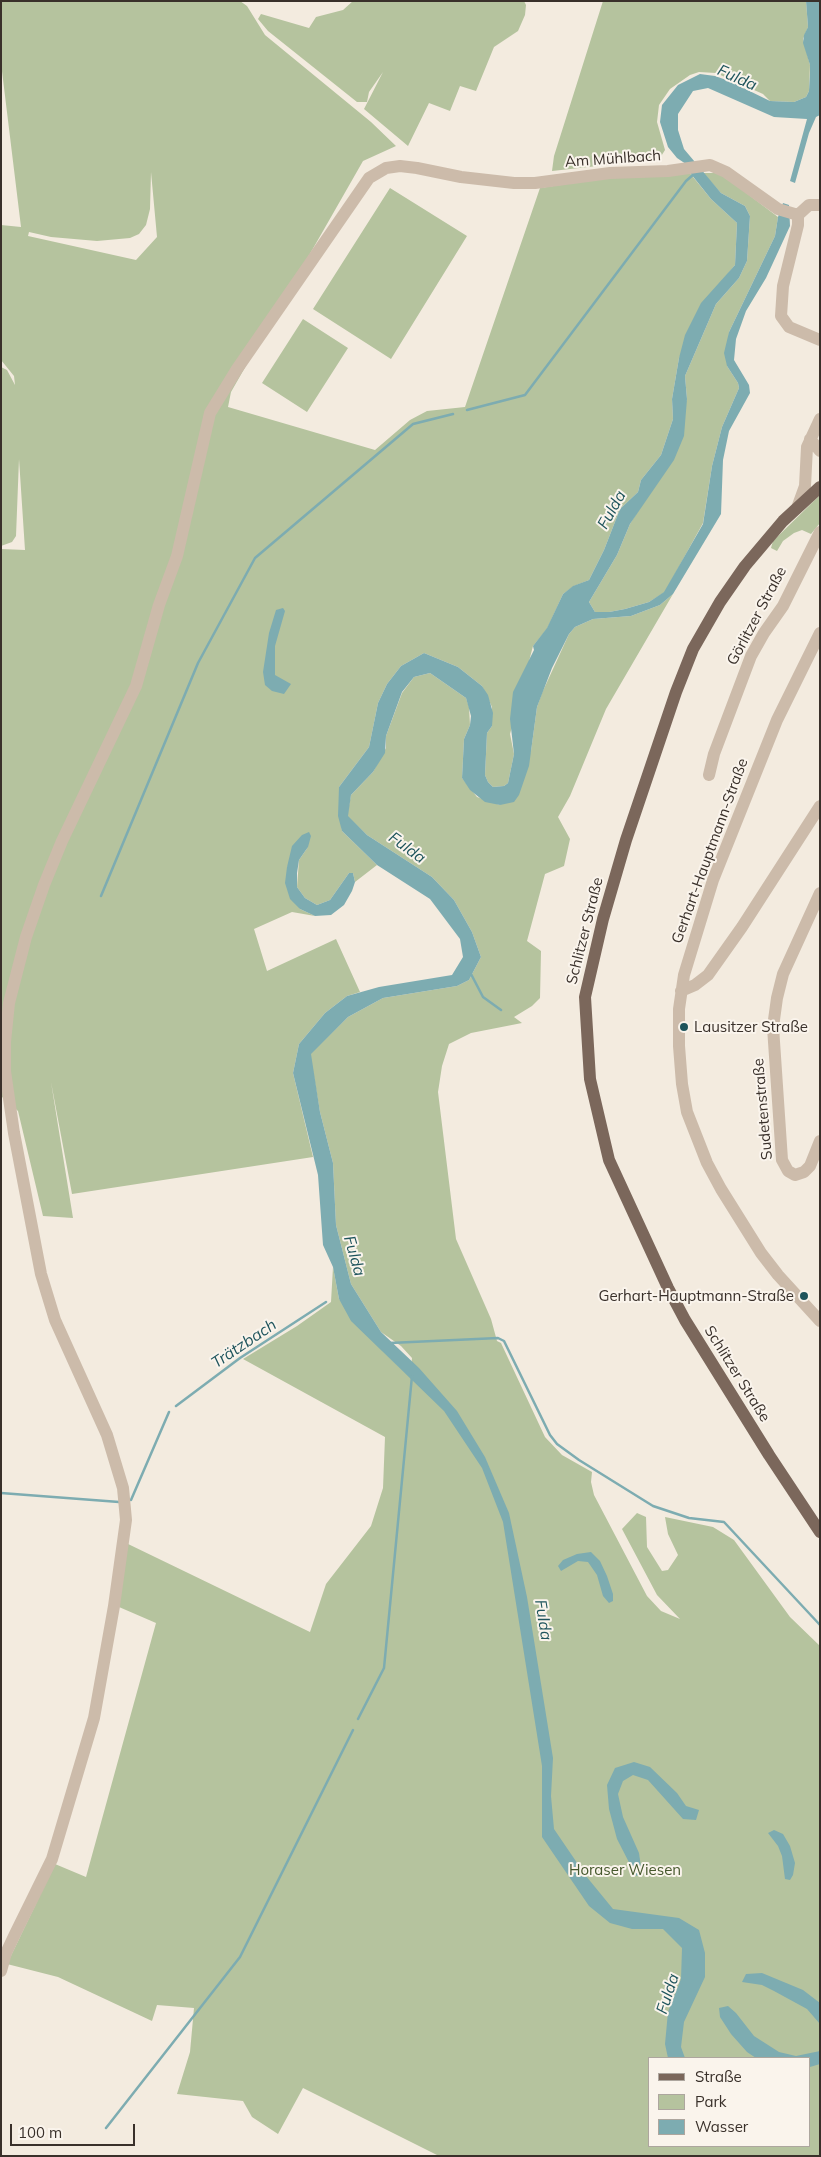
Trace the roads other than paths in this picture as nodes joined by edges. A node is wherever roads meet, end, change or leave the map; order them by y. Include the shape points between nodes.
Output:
1 (820, 204) edge
2 (794, 214) junction
3 (820, 340) edge
4 (820, 419) edge
5 (810, 439) junction
6 (820, 451) edge
7 (820, 487) edge
8 (797, 508) junction
9 (820, 532) edge
10 (820, 633) edge
11 (709, 775) dead end
12 (820, 806) edge
13 (820, 893) edge
14 (681, 990) junction
15 (1, 1098) edge
16 (1, 1115) edge
17 (14, 1129) junction
18 (820, 1141) edge
19 (820, 1321) edge
20 (820, 1532) edge
21 (1, 1971) edge

1 - 2 street
2 - 3 street via 798,224 783,286 781,316 789,327
2 - 17 street, Am Mühlbach via 778,209 726,172 706,165 535,183 461,177 400,166 386,168 369,178 210,413 177,556 158,605 136,686 62,841 26,937 10,1004 5,1042 5,1071
4 - 5 street
5 - 6 street
5 - 8 street via 805,457 805,486
7 - 8 main road, Schlitzer Straße
8 - 20 main road, Schlitzer Straße via 745,566 693,648 626,840 585,998 590,1079 609,1160 685,1320
9 - 11 street, Görlitzer Straße via 783,606 751,656
10 - 14 street, Gerhart-Hauptmann-Straße via 777,720 720,862
12 - 14 street via 708,975
13 - 18 street, Sudetenstraße via 783,974 773,1026 782,1160 788,1171 795,1175 804,1172 810,1166
14 - 19 street, Gerhart-Hauptmann-Straße via 679,1046 682,1084 687,1112 699,1144 721,1189 761,1253
15 - 17 street
16 - 17 street
17 - 21 street via 41,1274 63,1339 107,1435 124,1488 126,1520 94,1718 52,1859 9,1947

